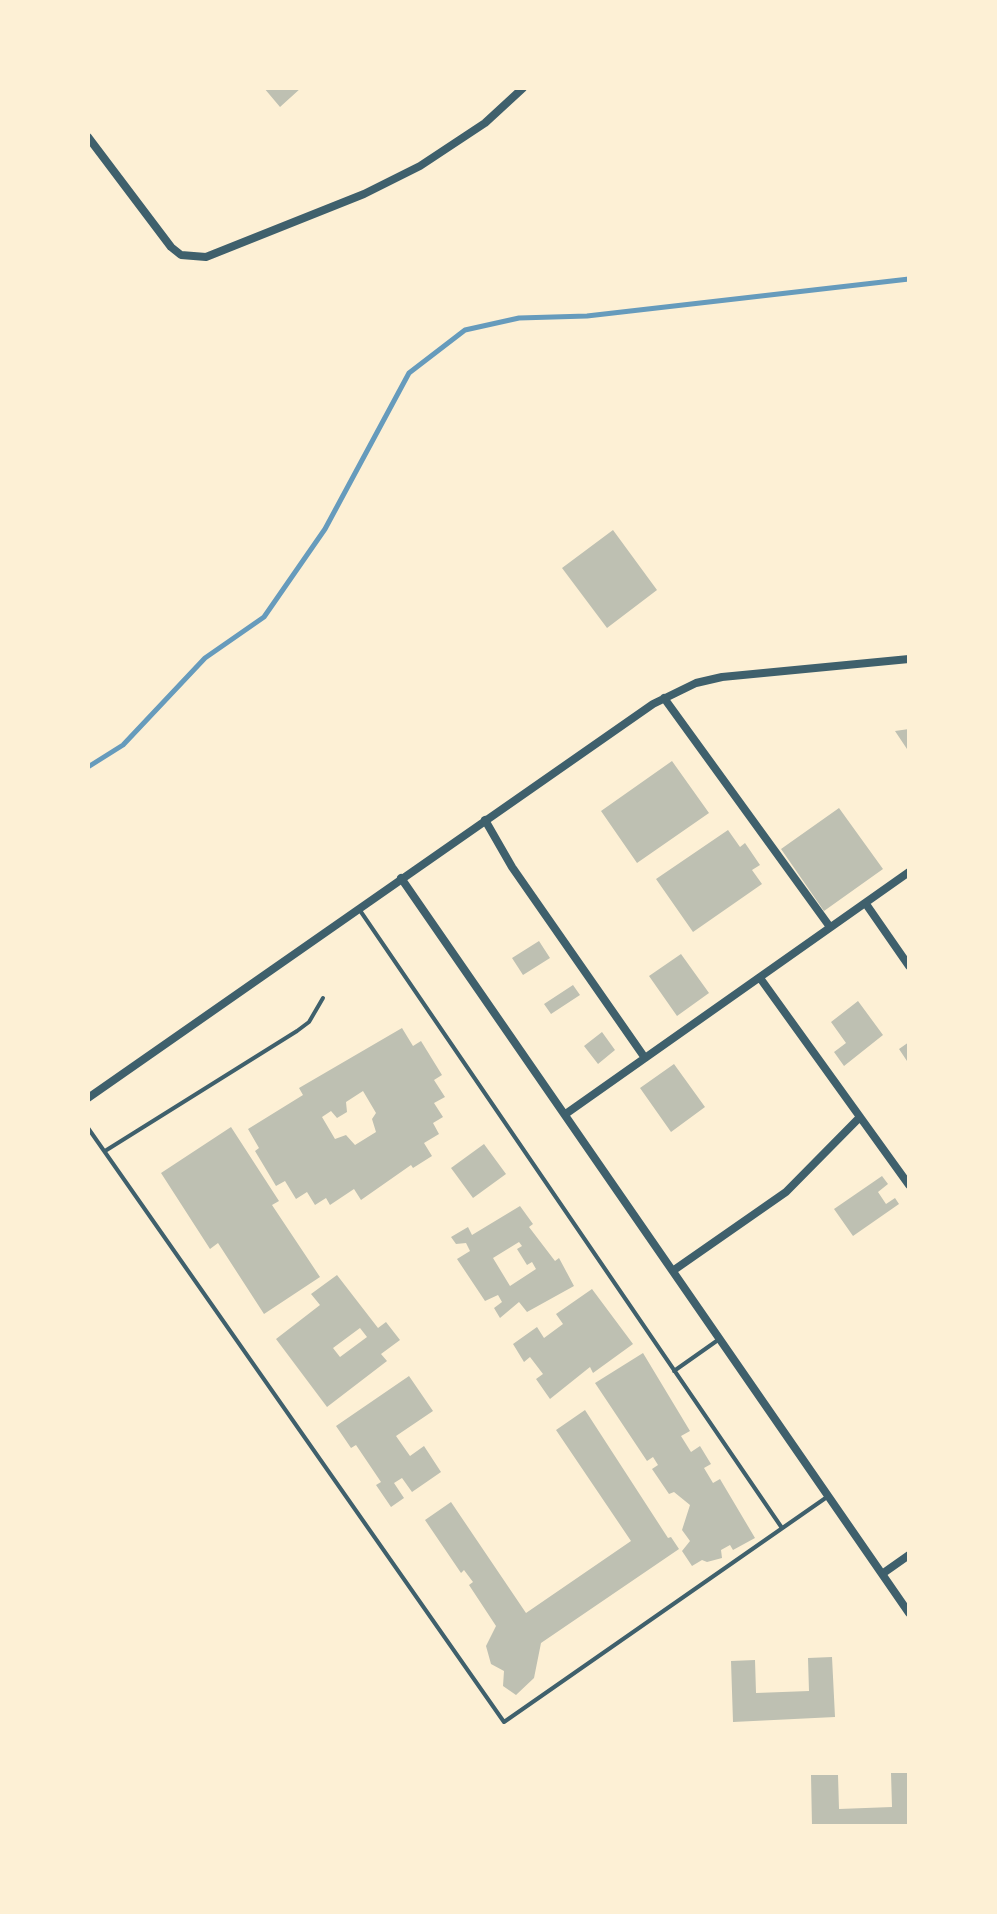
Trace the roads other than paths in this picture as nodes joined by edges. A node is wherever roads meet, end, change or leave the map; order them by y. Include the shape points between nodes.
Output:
1 (523, 88) edge
2 (88, 137) edge
3 (909, 659) edge
4 (664, 698) junction
5 (485, 820) junction
6 (909, 872) edge
7 (401, 878) junction
8 (866, 904) junction
9 (359, 908) junction
10 (830, 927) junction
11 (909, 966) edge
12 (760, 978) junction
13 (323, 998) dead end
14 (645, 1058) junction
15 (88, 1098) edge
16 (567, 1113) junction
17 (860, 1117) junction
18 (88, 1128) edge
19 (105, 1151) junction
20 (909, 1185) edge
21 (674, 1270) junction
22 (720, 1339) junction
23 (674, 1371) junction
24 (827, 1497) junction
25 (782, 1528) junction
26 (909, 1555) edge
27 (882, 1574) junction
28 (909, 1613) edge

1 - 2 street via 485,123 420,166 206,257 181,255 171,247
3 - 4 street via 722,677
4 - 5 street
4 - 10 street
5 - 7 street
5 - 14 street
6 - 8 street
7 - 9 street
7 - 16 street
8 - 10 street
8 - 11 street
9 - 15 street
9 - 23 lane
10 - 12 street
12 - 14 street
12 - 17 street
13 - 19 lane via 297,1031
14 - 16 street
16 - 21 street
17 - 20 street
17 - 21 street via 786,1192
18 - 19 lane
19 - 25 lane via 504,1722
21 - 22 street
22 - 23 lane
22 - 24 street
23 - 25 lane
24 - 25 lane
24 - 27 street
26 - 27 street
27 - 28 street

